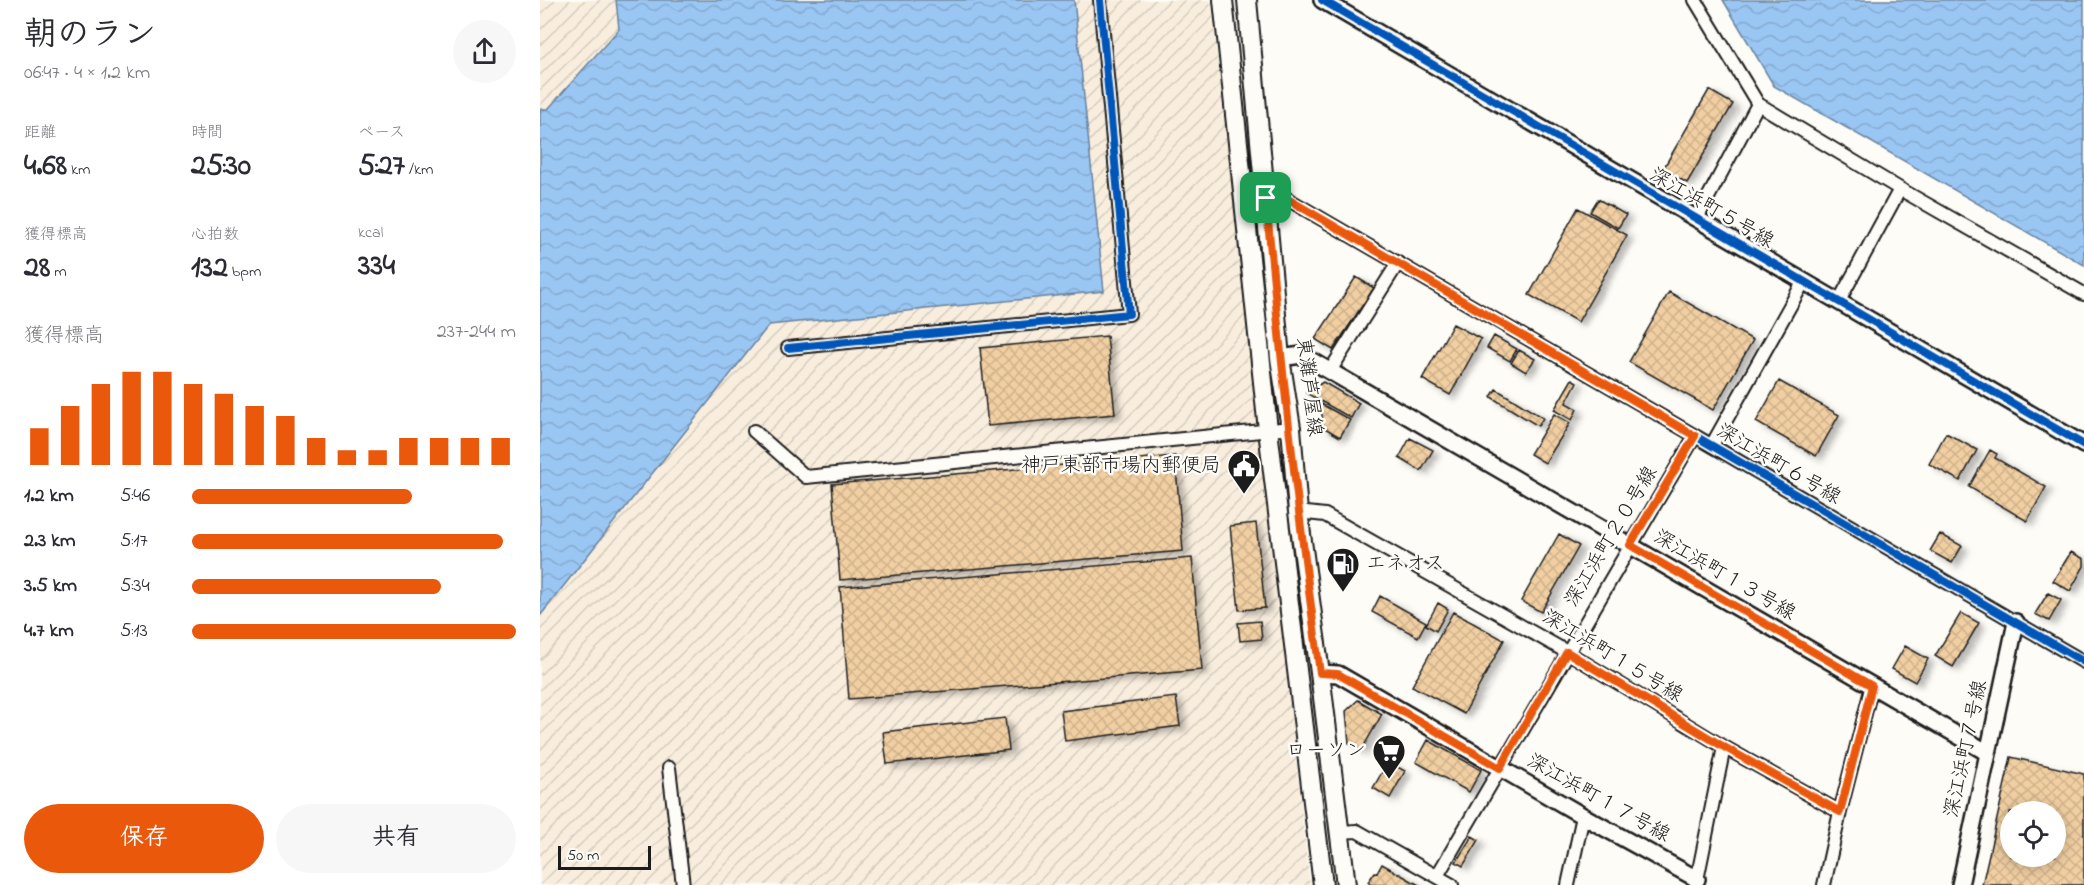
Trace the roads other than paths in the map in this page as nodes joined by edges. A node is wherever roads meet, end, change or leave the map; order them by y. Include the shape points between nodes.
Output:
1 (1100, 0) edge
2 (1223, 0) edge
3 (1247, 0) edge
4 (1322, 0) edge
5 (1695, 0) edge
6 (1758, 104) junction
7 (1900, 189) junction
8 (1266, 198) junction
9 (1696, 220) junction
10 (1398, 263) junction
11 (1804, 281) junction
12 (2084, 294) edge
13 (1839, 301) junction
14 (788, 348) dead end
15 (1280, 358) junction
16 (1329, 372) junction
17 (1291, 428) junction
18 (1268, 430) junction
19 (754, 431) dead end
20 (1695, 436) junction
21 (1712, 445) junction
22 (2084, 445) edge
23 (1298, 512) junction
24 (1630, 545) junction
25 (2016, 622) junction
26 (1567, 652) junction
27 (2084, 662) edge
28 (1320, 673) junction
29 (1872, 686) junction
30 (1724, 747) junction
31 (1988, 753) junction
32 (669, 768) dead end
33 (1500, 768) junction
34 (1840, 812) junction
35 (1583, 816) junction
36 (1340, 832) junction
37 (1437, 876) junction
38 (1696, 882) edge
39 (1322, 884) edge
40 (683, 885) edge
41 (1346, 885) edge
42 (1452, 885) edge
43 (1568, 885) edge
44 (1824, 885) edge
45 (1960, 885) edge

1 - 14 street via 1129,314
2 - 18 main road
3 - 8 main road, 東灘芦屋線
4 - 9 street, 深江浜町５号線
5 - 6 street
6 - 7 street
6 - 9 street
7 - 12 street
7 - 13 street
8 - 10 street, 深江浜町６号線 via 1284,197
8 - 15 main road, 東灘芦屋線
9 - 11 street, 深江浜町５号線
10 - 16 street
10 - 20 street, 深江浜町６号線
11 - 13 street, 深江浜町５号線
11 - 21 street
13 - 22 street, 深江浜町５号線
15 - 16 street, 深江浜町１３号線 via 1302,355
15 - 17 main road, 東灘芦屋線
16 - 24 street, 深江浜町１３号線
17 - 18 street
17 - 23 main road, 東灘芦屋線
18 - 19 street via 806,477
18 - 39 main road
20 - 21 street, 深江浜町６号線
20 - 24 street, 深江浜町２０号線
21 - 25 street, 深江浜町６号線
23 - 26 street, 深江浜町１５号線 via 1325,514
23 - 28 main road, 東灘芦屋線
24 - 26 street, 深江浜町２０号線
24 - 29 street, 深江浜町１３号線
25 - 27 street, 深江浜町６号線
25 - 31 street, 深江浜町７号線
26 - 30 street, 深江浜町１５号線
26 - 33 street, 深江浜町２０号線
28 - 33 street, 深江浜町１７号線 via 1338,674
28 - 36 main road, 東灘芦屋線
29 - 31 street, 深江浜町１３号線
29 - 34 street
30 - 34 street, 深江浜町１５号線
30 - 38 street
31 - 45 street, 深江浜町７号線
32 - 40 street
33 - 35 street, 深江浜町１７号線
33 - 37 street, 深江浜町２０号線
34 - 44 street
35 - 38 street, 深江浜町１７号線
35 - 43 street
36 - 37 street via 1357,831
36 - 41 main road, 東灘芦屋線
37 - 42 street

